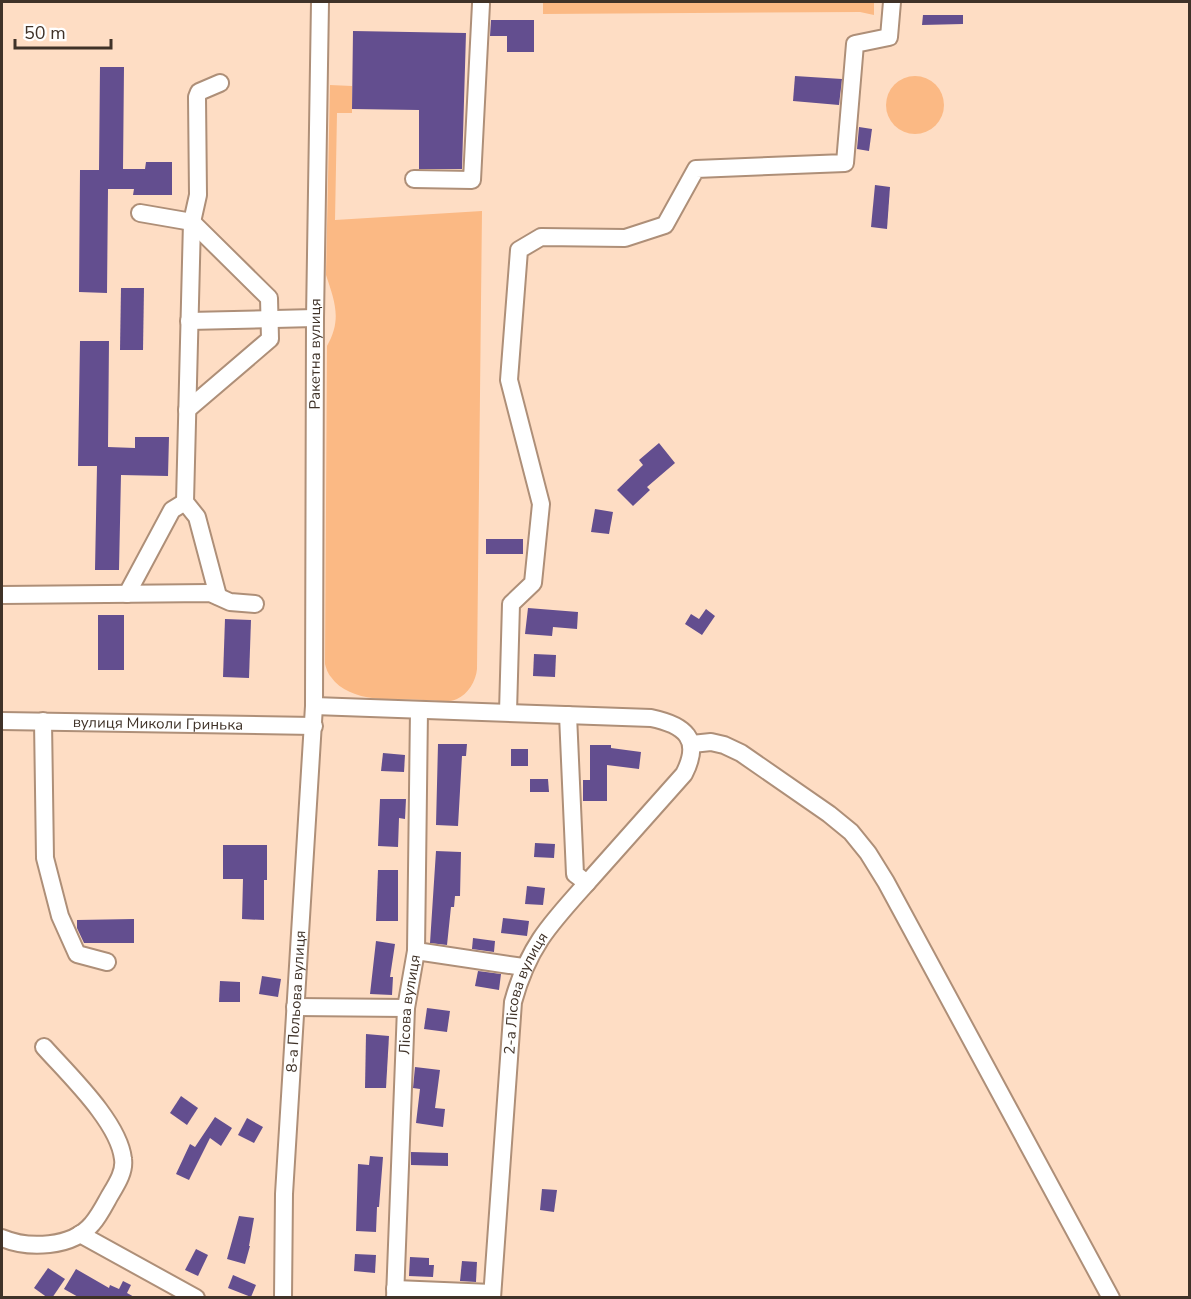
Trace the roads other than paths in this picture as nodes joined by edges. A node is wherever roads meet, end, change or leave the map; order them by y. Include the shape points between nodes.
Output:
1 (320, 2) edge
2 (892, 2) edge
3 (481, 4) dead end
4 (220, 83) dead end
5 (414, 179) dead end
6 (140, 213) dead end
7 (192, 222) junction
8 (315, 318) junction
9 (270, 320) junction
10 (189, 321) junction
11 (187, 410) junction
12 (185, 502) junction
13 (127, 594) junction
14 (2, 595) edge
15 (218, 596) junction
16 (255, 604) dead end
17 (314, 706) junction
18 (419, 710) junction
19 (508, 712) junction
20 (568, 715) junction
21 (2, 721) edge
22 (43, 721) junction
23 (314, 726) junction
24 (692, 744) junction
25 (588, 883) junction
26 (416, 951) junction
27 (107, 962) dead end
28 (524, 968) junction
29 (295, 1007) junction
30 (406, 1008) junction
31 (44, 1047) dead end
32 (80, 1234) junction
33 (2, 1238) edge
34 (395, 1293) edge
35 (492, 1295) edge
36 (196, 1298) edge
37 (283, 1298) edge
38 (1111, 1298) edge

1 - 8 street, Ракетна вулиця
2 - 19 street via 891,39 855,44 844,163 696,169 665,225 625,238 542,237 519,250 509,380 542,504 533,583 511,604
3 - 5 street via 472,180
4 - 7 street via 197,97 198,195
6 - 7 street
7 - 9 street via 269,298
7 - 10 street
8 - 9 street
8 - 17 street, Ракетна вулиця
9 - 10 street
9 - 11 street via 270,339
10 - 11 street
11 - 12 street
12 - 13 street via 171,510
12 - 15 street via 197,517
13 - 14 street
13 - 15 street
15 - 16 street via 230,602
17 - 18 street
17 - 23 street, 8-а Польова вулиця
18 - 19 street
18 - 26 street, Лісова вулиця
19 - 20 street
20 - 24 street via 651,717 679,727
20 - 25 street via 575,874
21 - 22 street, вулиця Миколи Гринька
22 - 23 street, вулиця Миколи Гринька
22 - 27 street via 45,858 60,916 77,954
23 - 29 street, 8-а Польова вулиця
24 - 25 street, 2-а Лісова вулиця via 684,774
24 - 38 street via 718,743 741,753 829,814 868,853
25 - 28 street, 2-а Лісова вулиця via 552,922
26 - 28 street
26 - 30 street, Лісова вулиця
28 - 35 street, 2-а Лісова вулиця via 513,1002
29 - 30 street
29 - 37 street, 8-а Польова вулиця via 284,1194
30 - 34 street, Лісова вулиця
31 - 32 street via 109,1123 123,1159 117,1184 92,1224
32 - 33 street via 33,1245
32 - 36 street
34 - 35 street

